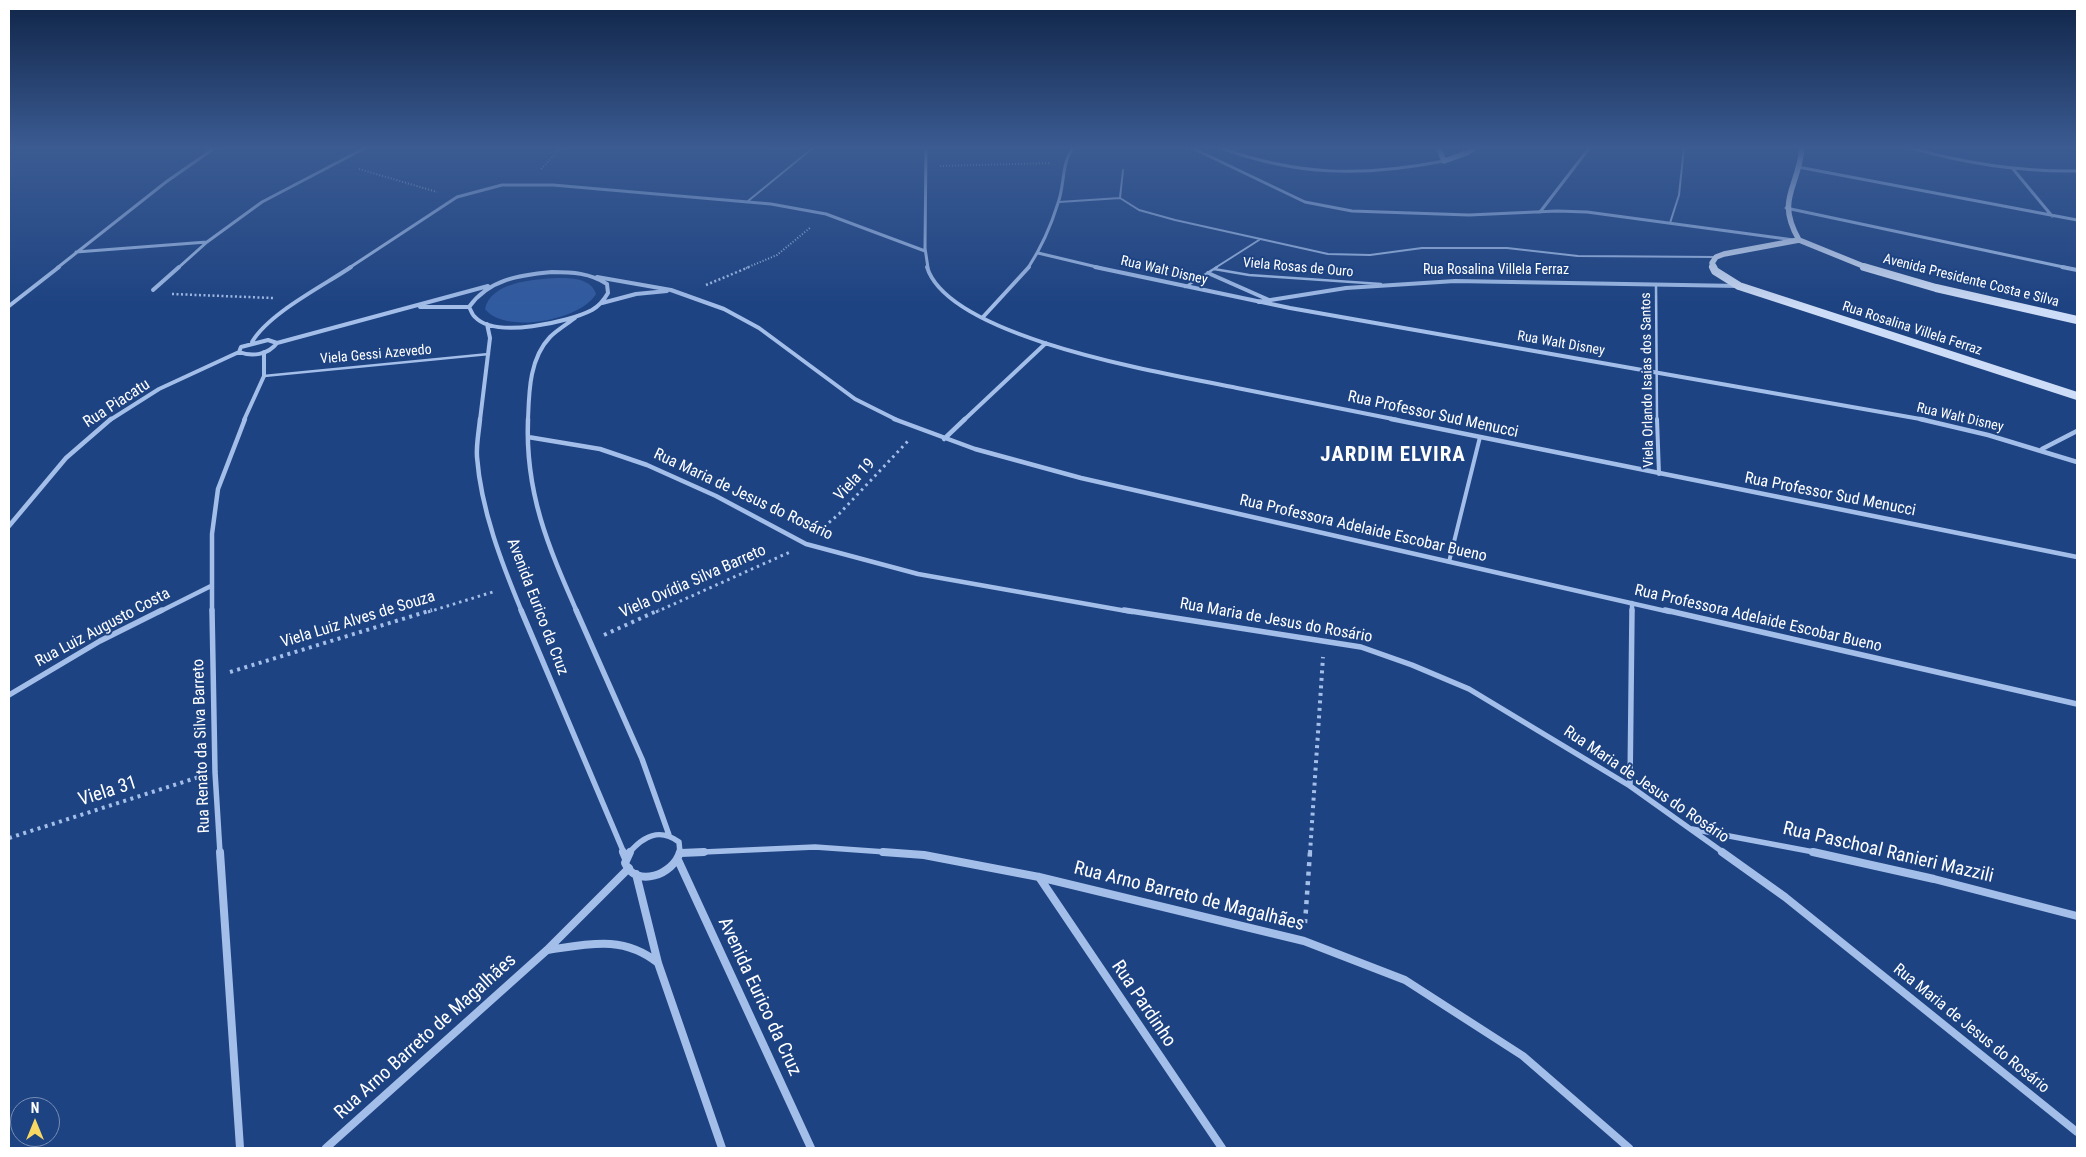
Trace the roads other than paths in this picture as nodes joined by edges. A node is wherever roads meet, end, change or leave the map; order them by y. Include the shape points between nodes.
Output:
1 (143, 201) edge
2 (264, 201) edge
3 (451, 201) edge
4 (748, 201) edge
5 (926, 201) edge
6 (1074, 201) edge
7 (1125, 201) edge
8 (1303, 201) edge
9 (1550, 201) edge
10 (1677, 201) edge
11 (1787, 201) edge
12 (1974, 201) edge
13 (2039, 201) edge
14 (1059, 202) joint
15 (1786, 208) junction
16 (1540, 212) junction
17 (2052, 216) junction
18 (2077, 220) edge
19 (1670, 223) junction
20 (1259, 240) junction
21 (1799, 240) junction
22 (207, 242) junction
23 (924, 251) junction
24 (75, 252) junction
25 (1038, 253) junction
26 (1716, 258) junction
27 (1214, 269) junction
28 (2077, 270) edge
29 (1208, 273) junction
30 (597, 277) junction
31 (500, 283) junction
32 (1381, 284) junction
33 (1656, 285) junction
34 (1739, 286) junction
35 (1185, 287) junction
36 (152, 290) road end
37 (678, 291) junction
38 (1269, 300) junction
39 (1253, 302) junction
40 (602, 303) junction
41 (9, 306) edge
42 (409, 307) junction
43 (469, 307) junction
44 (983, 317) junction
45 (575, 318) junction
46 (2077, 320) edge
47 (487, 324) junction
48 (252, 342) junction
49 (276, 343) junction
50 (1046, 343) junction
51 (239, 352) junction
52 (264, 352) junction
53 (489, 354) junction
54 (1656, 372) junction
55 (264, 376) junction
56 (2077, 396) edge
57 (2077, 431) edge
58 (528, 437) junction
59 (1480, 437) junction
60 (944, 439) junction
61 (2042, 449) junction
62 (2077, 462) edge
63 (1659, 474) junction
64 (9, 526) edge
65 (2077, 557) edge
66 (1449, 562) junction
67 (211, 586) junction
68 (1632, 603) junction
69 (9, 695) edge
70 (2077, 704) edge
71 (1630, 786) junction
72 (1690, 829) junction
73 (669, 835) junction
74 (679, 856) junction
75 (626, 858) junction
76 (629, 868) junction
77 (636, 874) junction
78 (1039, 877) junction
79 (2077, 916) edge
80 (547, 950) junction
81 (658, 963) junction
82 (2077, 1132) edge
83 (240, 1148) edge
84 (326, 1148) edge
85 (722, 1148) edge
86 (811, 1148) edge
87 (1222, 1148) edge
88 (1629, 1148) edge

1 - 24 street
2 - 22 street
3 - 48 street via 277,316 258,332
4 - 23 street via 826,214
5 - 23 street, Rua Professor Sud Menucci
6 - 14 lane
7 - 20 lane via 1139,210
8 - 16 street, Avenida Presidente Costa e Silva via 1352,211 1469,216
9 - 16 street
10 - 19 lane
11 - 15 street
12 - 17 street
13 - 17 street
14 - 25 street
15 - 21 street via 1788,222
15 - 28 street
16 - 19 street, Avenida Presidente Costa e Silva via 1587,212
17 - 18 street
19 - 21 street, Avenida Presidente Costa e Silva
20 - 26 lane via 1328,254 1350,255 1443,247 1507,248 1578,256
20 - 27 lane
21 - 26 street
21 - 46 street, Avenida Presidente Costa e Silva via 1832,256 1917,283
22 - 24 street
22 - 36 street
23 - 44 street, Rua Professor Sud Menucci via 929,273 941,291
24 - 41 street
25 - 35 street, Rua Walt Disney
25 - 44 street via 1024,274
26 - 34 street, Rua Rosalina Villela Ferraz via 1712,263 1715,271
27 - 29 lane
27 - 32 lane, Viela Rosas de Ouro
29 - 35 lane
29 - 38 street
30 - 31 street, Rua Professora Adelaide Escobar Bueno via 552,272
30 - 37 street, Rua Professora Adelaide Escobar Bueno
30 - 40 street via 607,284 608,293
31 - 42 street
31 - 43 street via 484,290
32 - 33 street, Rua Rosalina Villela Ferraz via 1455,281
32 - 38 street, Rua Rosalina Villela Ferraz
33 - 34 street, Rua Rosalina Villela Ferraz
33 - 54 lane, Viela Orlando Isaias dos Santos
34 - 56 street, Rua Rosalina Villela Ferraz
35 - 39 street, Rua Walt Disney
37 - 40 street, Rua Professora Adelaide Escobar Bueno via 636,294
37 - 60 street, Rua Professora Adelaide Escobar Bueno via 687,292 743,318 871,408
38 - 39 street, Rua Rosalina Villela Ferraz
39 - 54 street, Rua Walt Disney
40 - 45 street, Rua Professora Adelaide Escobar Bueno
42 - 43 street
42 - 49 street
43 - 47 street via 476,320
44 - 50 street, Rua Professor Sud Menucci
45 - 47 street via 528,327
45 - 58 street, Avenida Eurico da Cruz via 549,338 541,352 530,380
47 - 53 street, Avenida Eurico da Cruz
48 - 49 street via 268,340
48 - 51 street
49 - 52 street via 274,348
50 - 59 street, Rua Professor Sud Menucci via 1114,363
50 - 60 street
51 - 52 street via 246,355
51 - 64 street, Rua Piacatu via 198,368 109,420 66,458
52 - 55 street, Rua Renato da Silva Barreto
53 - 55 lane, Viela Gessi Azevedo
53 - 75 street, Avenida Eurico da Cruz via 482,391 477,456 485,504 511,586
54 - 61 street, Rua Walt Disney via 1864,408
54 - 63 lane, Viela Orlando Isaias dos Santos
55 - 67 street, Rua Renato da Silva Barreto via 218,488 212,534
57 - 61 street
58 - 71 street, Rua Maria de Jesus do Rosário via 577,444 624,456 666,472 806,544 918,574 1095,606 1361,647 1469,689
58 - 73 street, Avenida Eurico da Cruz via 533,495 550,551 642,758
59 - 63 street, Rua Professor Sud Menucci
59 - 66 lane
60 - 66 street, Rua Professora Adelaide Escobar Bueno via 1081,478
61 - 62 street, Rua Walt Disney
63 - 65 street, Rua Professor Sud Menucci
66 - 68 street, Rua Professora Adelaide Escobar Bueno
67 - 69 street, Rua Luiz Augusto Costa via 100,641
67 - 83 street, Rua Renato da Silva Barreto via 215,772
68 - 70 street, Rua Professora Adelaide Escobar Bueno
68 - 71 street
71 - 72 street, Rua Maria de Jesus do Rosário
72 - 79 street, Rua Paschoal Ranieri Mazzili via 1759,840 1872,865
72 - 82 street, Rua Maria de Jesus do Rosário via 1785,896
73 - 74 street via 679,842
73 - 75 street via 656,834 643,839
74 - 77 street via 667,871 651,876
74 - 78 street, Rua Arno Barreto de Magalhães via 815,847 924,855
74 - 86 street, Avenida Eurico da Cruz
75 - 76 street
76 - 77 street
76 - 80 street, Rua Arno Barreto de Magalhães
77 - 81 street
78 - 87 street, Rua Pardinho
78 - 88 street, Rua Arno Barreto de Magalhães via 1304,941 1405,980 1523,1056
80 - 81 street via 621,944 644,951
80 - 84 street, Rua Arno Barreto de Magalhães
81 - 85 street

